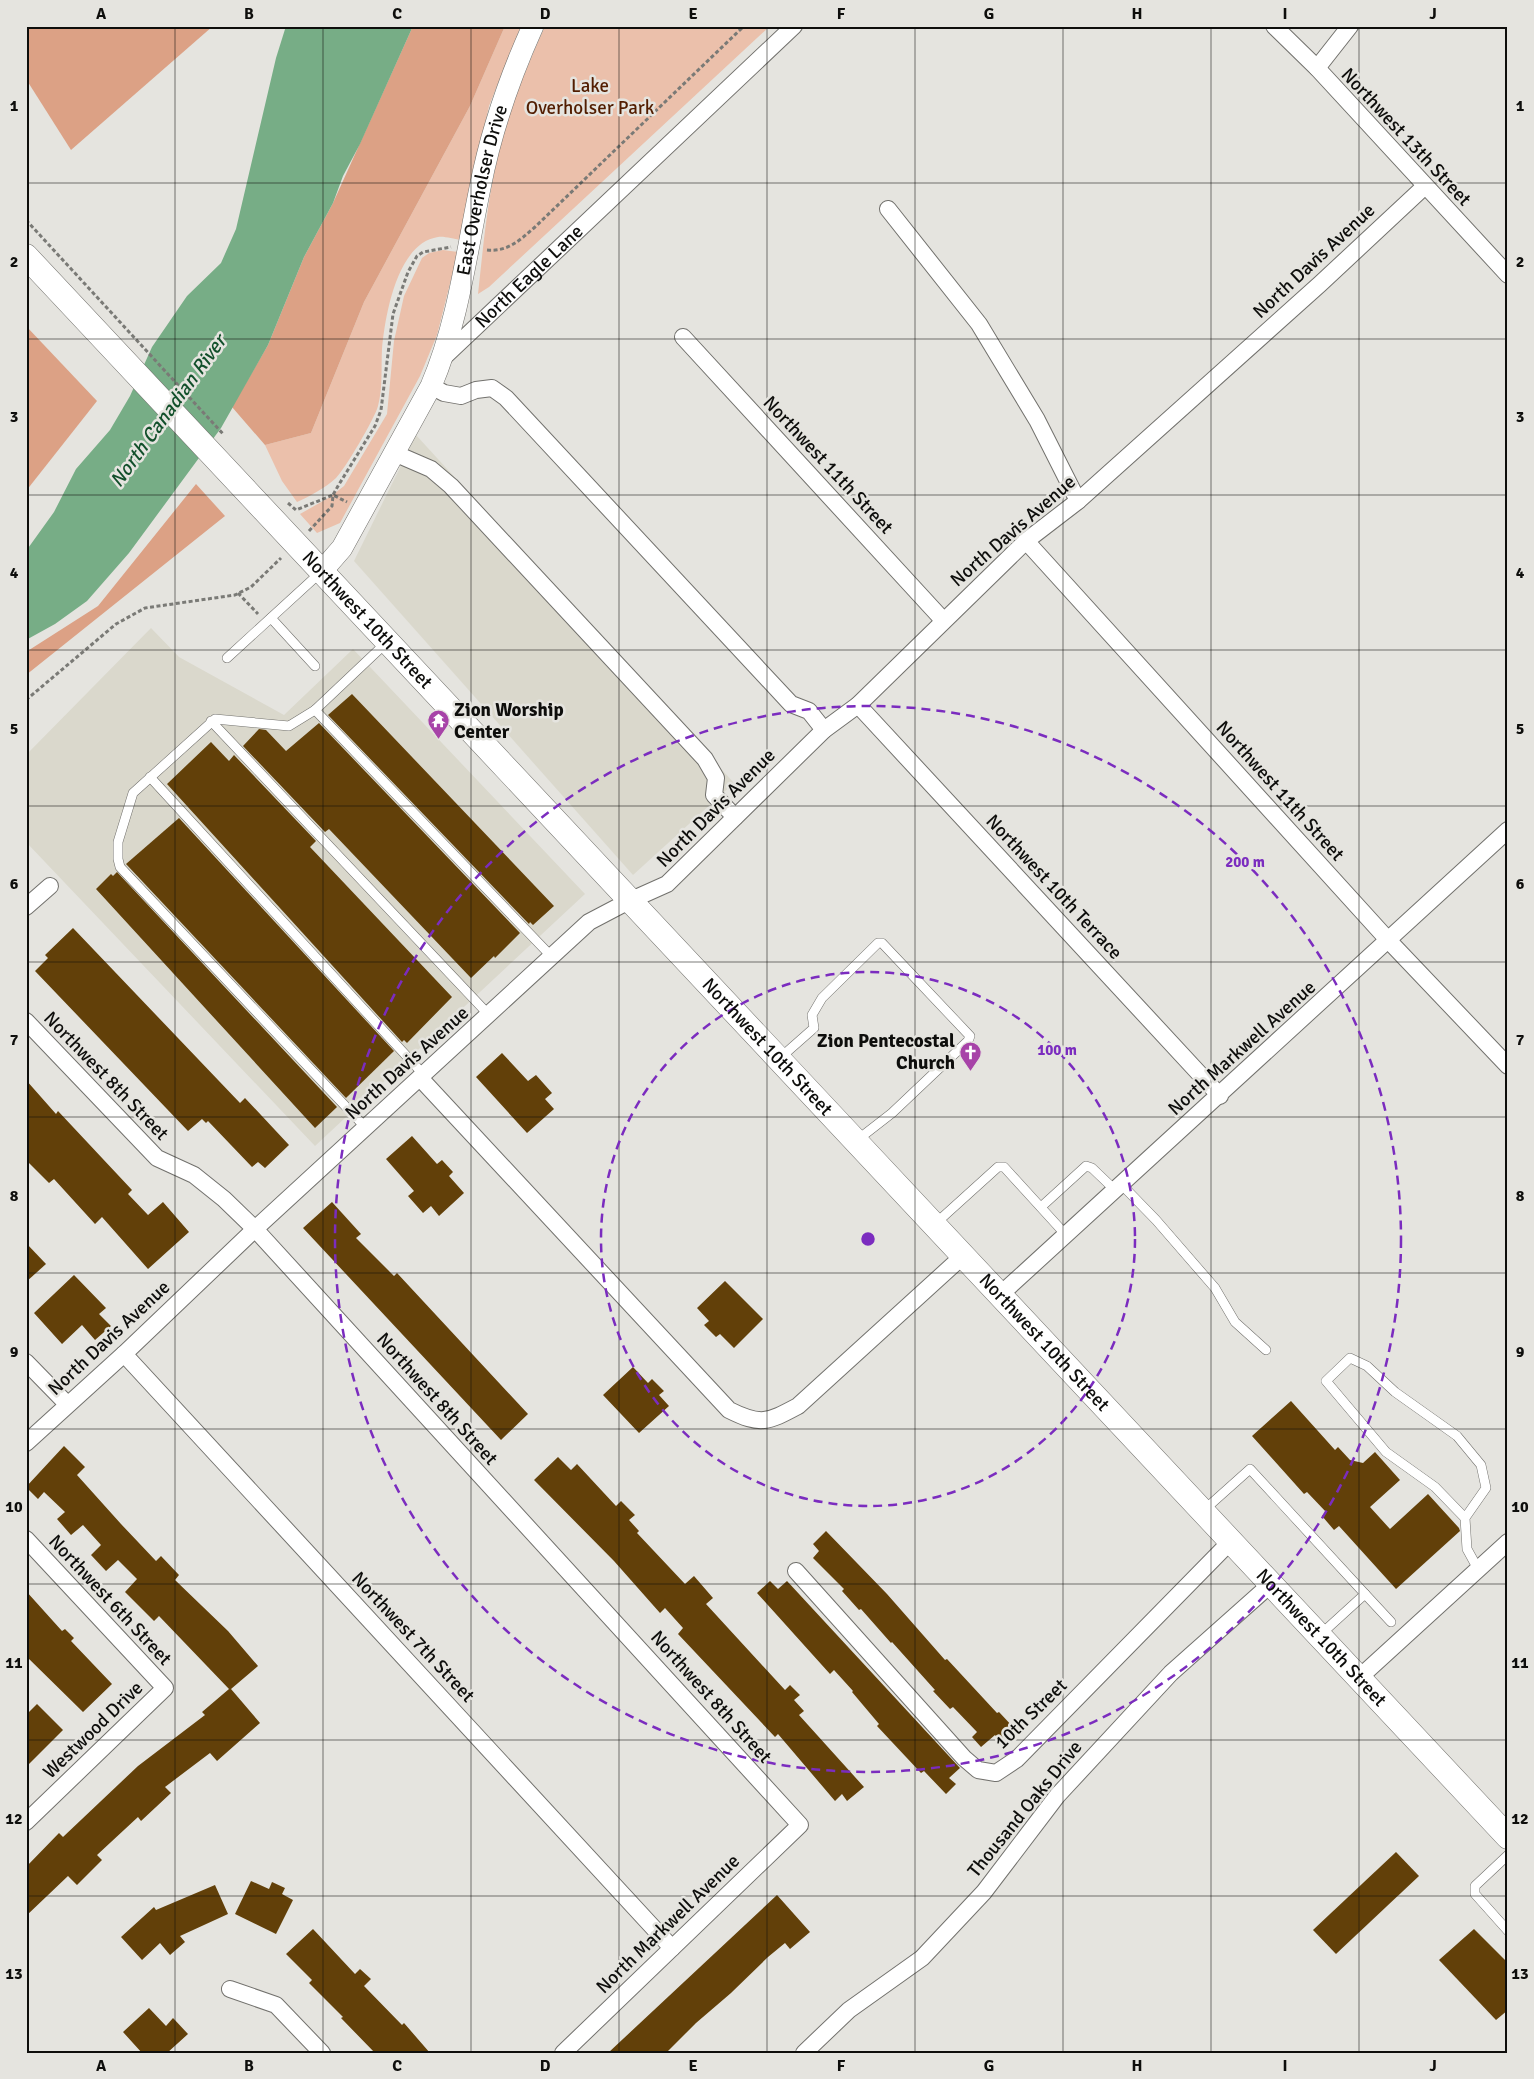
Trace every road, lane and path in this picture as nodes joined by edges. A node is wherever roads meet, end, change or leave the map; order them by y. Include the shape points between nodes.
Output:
1 (533, 26) edge
2 (744, 26) edge
3 (794, 26) edge
4 (1274, 26) edge
5 (1350, 26) edge
6 (1317, 68) junction
7 (1424, 187) junction
8 (888, 209) dead end
9 (26, 220) edge
10 (468, 249) junction
11 (26, 256) edge
12 (1508, 275) edge
13 (683, 337) dead end
14 (442, 359) junction
15 (431, 386) junction
16 (229, 440) dead end
17 (394, 453) junction
18 (333, 495) junction
19 (1078, 501) junction
20 (273, 503) junction
21 (1026, 542) junction
22 (296, 543) junction
23 (322, 571) junction
24 (238, 593) junction
25 (269, 620) junction
26 (943, 620) junction
27 (388, 642) junction
28 (227, 658) dead end
29 (315, 666) dead end
30 (26, 700) edge
31 (858, 705) junction
32 (315, 710) junction
33 (211, 722) junction
34 (824, 730) junction
35 (150, 777) junction
36 (735, 818) junction
37 (1508, 830) edge
38 (50, 886) dead end
39 (629, 901) junction
40 (26, 907) edge
41 (1389, 940) junction
42 (552, 957) junction
43 (489, 1015) junction
44 (26, 1021) edge
45 (779, 1059) junction
46 (1508, 1066) edge
47 (422, 1076) junction
48 (1220, 1096) junction
49 (366, 1128) junction
50 (856, 1141) junction
51 (1118, 1188) junction
52 (1040, 1207) junction
53 (935, 1224) junction
54 (255, 1229) junction
55 (1066, 1235) junction
56 (964, 1255) junction
57 (1001, 1294) junction
58 (1266, 1350) dead end
59 (124, 1354) junction
60 (26, 1362) edge
61 (67, 1404) junction
62 (26, 1443) edge
63 (1203, 1511) junction
64 (1465, 1518) junction
65 (26, 1539) edge
66 (1231, 1540) junction
67 (1508, 1542) edge
68 (1478, 1569) junction
69 (796, 1571) dead end
70 (1271, 1584) junction
71 (1365, 1594) junction
72 (1391, 1622) dead end
73 (1320, 1636) junction
74 (1360, 1678) junction
75 (165, 1688) joint
76 (26, 1822) edge
77 (800, 1825) joint
78 (1508, 1838) edge
79 (1508, 1855) edge
80 (1508, 1931) edge
81 (672, 1948) junction
82 (230, 1989) dead end
83 (322, 2053) edge
84 (563, 2053) edge
85 (804, 2053) edge

1 - 10 street, East Overholser Drive via 514,66 493,130
2 - 10 path via 521,239 496,251
3 - 14 street, North Eagle Lane
4 - 6 street, Northwest 13th Street
5 - 6 street
6 - 7 street, Northwest 13th Street
7 - 12 street, Northwest 13th Street
7 - 19 street, North Davis Avenue
8 - 19 street via 978,324 1037,420
9 - 16 path
10 - 14 street, East Overholser Drive via 456,312
10 - 18 path via 430,249 416,256 393,314 384,399 375,426
11 - 20 main road, Northwest 10th Street
13 - 26 street, Northwest 11th Street
14 - 15 street, North Eagle Lane
15 - 17 street, North Eagle Lane
15 - 34 street via 444,393 461,396 492,388 506,398 791,704 809,711
17 - 23 street, North Eagle Lane via 342,548
17 - 36 street via 430,469 451,486 705,759 716,778 714,795
18 - 20 path via 296,510
18 - 22 path via 332,506
19 - 21 street, North Davis Avenue
20 - 22 main road, Northwest 10th Street
21 - 26 street, North Davis Avenue
21 - 41 street, Northwest 11th Street
22 - 23 main road, Northwest 10th Street
22 - 24 path via 251,587
23 - 25 lane
23 - 27 main road, Northwest 10th Street
24 - 25 path
24 - 30 path via 145,608 131,614
25 - 28 lane
25 - 29 lane
26 - 31 street, North Davis Avenue
27 - 32 lane
27 - 39 main road, Northwest 10th Street
31 - 34 street, North Davis Avenue
31 - 48 street, Northwest 10th Terrace
32 - 33 lane via 289,726 224,719
32 - 42 lane
33 - 35 lane
33 - 43 lane
34 - 36 street, North Davis Avenue
35 - 47 lane
35 - 49 lane via 133,793 118,842 120,867
36 - 39 street, North Davis Avenue via 667,884
37 - 41 street, North Markwell Avenue
38 - 40 street
39 - 42 street, North Davis Avenue via 589,922
39 - 45 main road, Northwest 10th Street
41 - 46 street, Northwest 11th Street
41 - 48 street, North Markwell Avenue
42 - 43 street, North Davis Avenue
43 - 47 street, North Davis Avenue
44 - 54 street, Northwest 8th Street via 157,1158 194,1175
45 - 50 main road, Northwest 10th Street
45 - 50 lane via 814,1028 812,1015 822,998 878,943 882,943 970,1036 892,1113
47 - 49 street, North Davis Avenue
47 - 56 street via 729,1410 748,1419 770,1420 798,1406
48 - 51 street, North Markwell Avenue
49 - 54 street, North Davis Avenue
50 - 53 main road, Northwest 10th Street
51 - 52 lane via 1086,1166
51 - 55 street, North Markwell Avenue
51 - 58 lane via 1156,1220 1215,1288 1235,1322
52 - 53 lane via 1004,1167 998,1167
52 - 55 lane
53 - 56 main road, Northwest 10th Street
54 - 59 street, North Davis Avenue
54 - 77 street, Northwest 8th Street
55 - 57 street, North Markwell Avenue
56 - 57 main road, Northwest 10th Street
57 - 63 main road, Northwest 10th Street
59 - 61 street, North Davis Avenue
59 - 81 street, Northwest 7th Street
60 - 61 street
61 - 62 street, North Davis Avenue
63 - 66 main road, Northwest 10th Street
63 - 71 lane via 1250,1469
64 - 64 lane via 1435,1487 1386,1452 1326,1381 1350,1358 1367,1366 1395,1392 1457,1436 1481,1465 1486,1488
64 - 68 lane via 1467,1549
65 - 75 street, Northwest 6th Street
66 - 69 street, 10th Street via 1017,1760 996,1773 978,1770 964,1758
66 - 70 main road, Northwest 10th Street
67 - 68 street
68 - 74 street
70 - 73 main road, Northwest 10th Street
70 - 85 street, Thousand Oaks Drive via 1171,1673 1056,1796 984,1892 922,1958 848,2010
71 - 72 lane
71 - 73 lane
73 - 74 main road, Northwest 10th Street
74 - 78 main road, Northwest 10th Street
75 - 76 street, Westwood Drive
77 - 81 street, North Markwell Avenue
79 - 80 lane via 1475,1886 1475,1894
81 - 84 street, North Markwell Avenue
82 - 83 street via 276,2005

